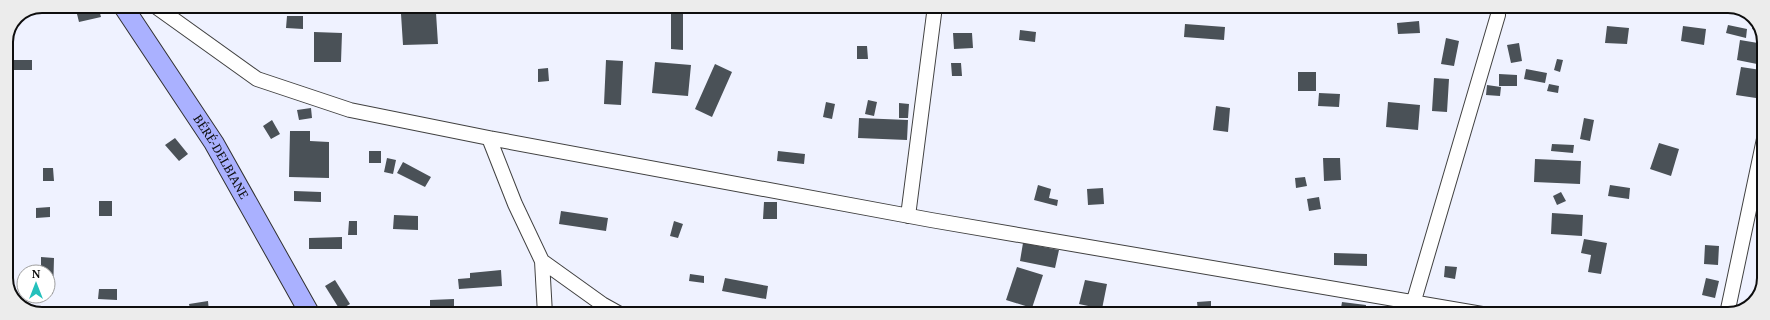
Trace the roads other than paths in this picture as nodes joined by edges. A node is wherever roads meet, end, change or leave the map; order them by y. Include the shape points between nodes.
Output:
1 (129, 13) edge
2 (165, 13) edge
3 (934, 13) edge
4 (1498, 15) dead end
5 (489, 138) junction
6 (1757, 172) edge
7 (908, 216) junction
8 (542, 261) junction
9 (306, 307) edge
10 (545, 307) edge
11 (610, 307) edge
12 (1407, 307) edge
13 (1412, 307) edge
14 (1728, 307) edge

1 - 9 street, BÉRÉ-DELBIANE via 214,142
2 - 5 street via 257,79 350,110
3 - 7 street
4 - 13 street
5 - 7 street
5 - 8 street via 515,204
6 - 14 street
7 - 12 street
8 - 10 street
8 - 11 street

